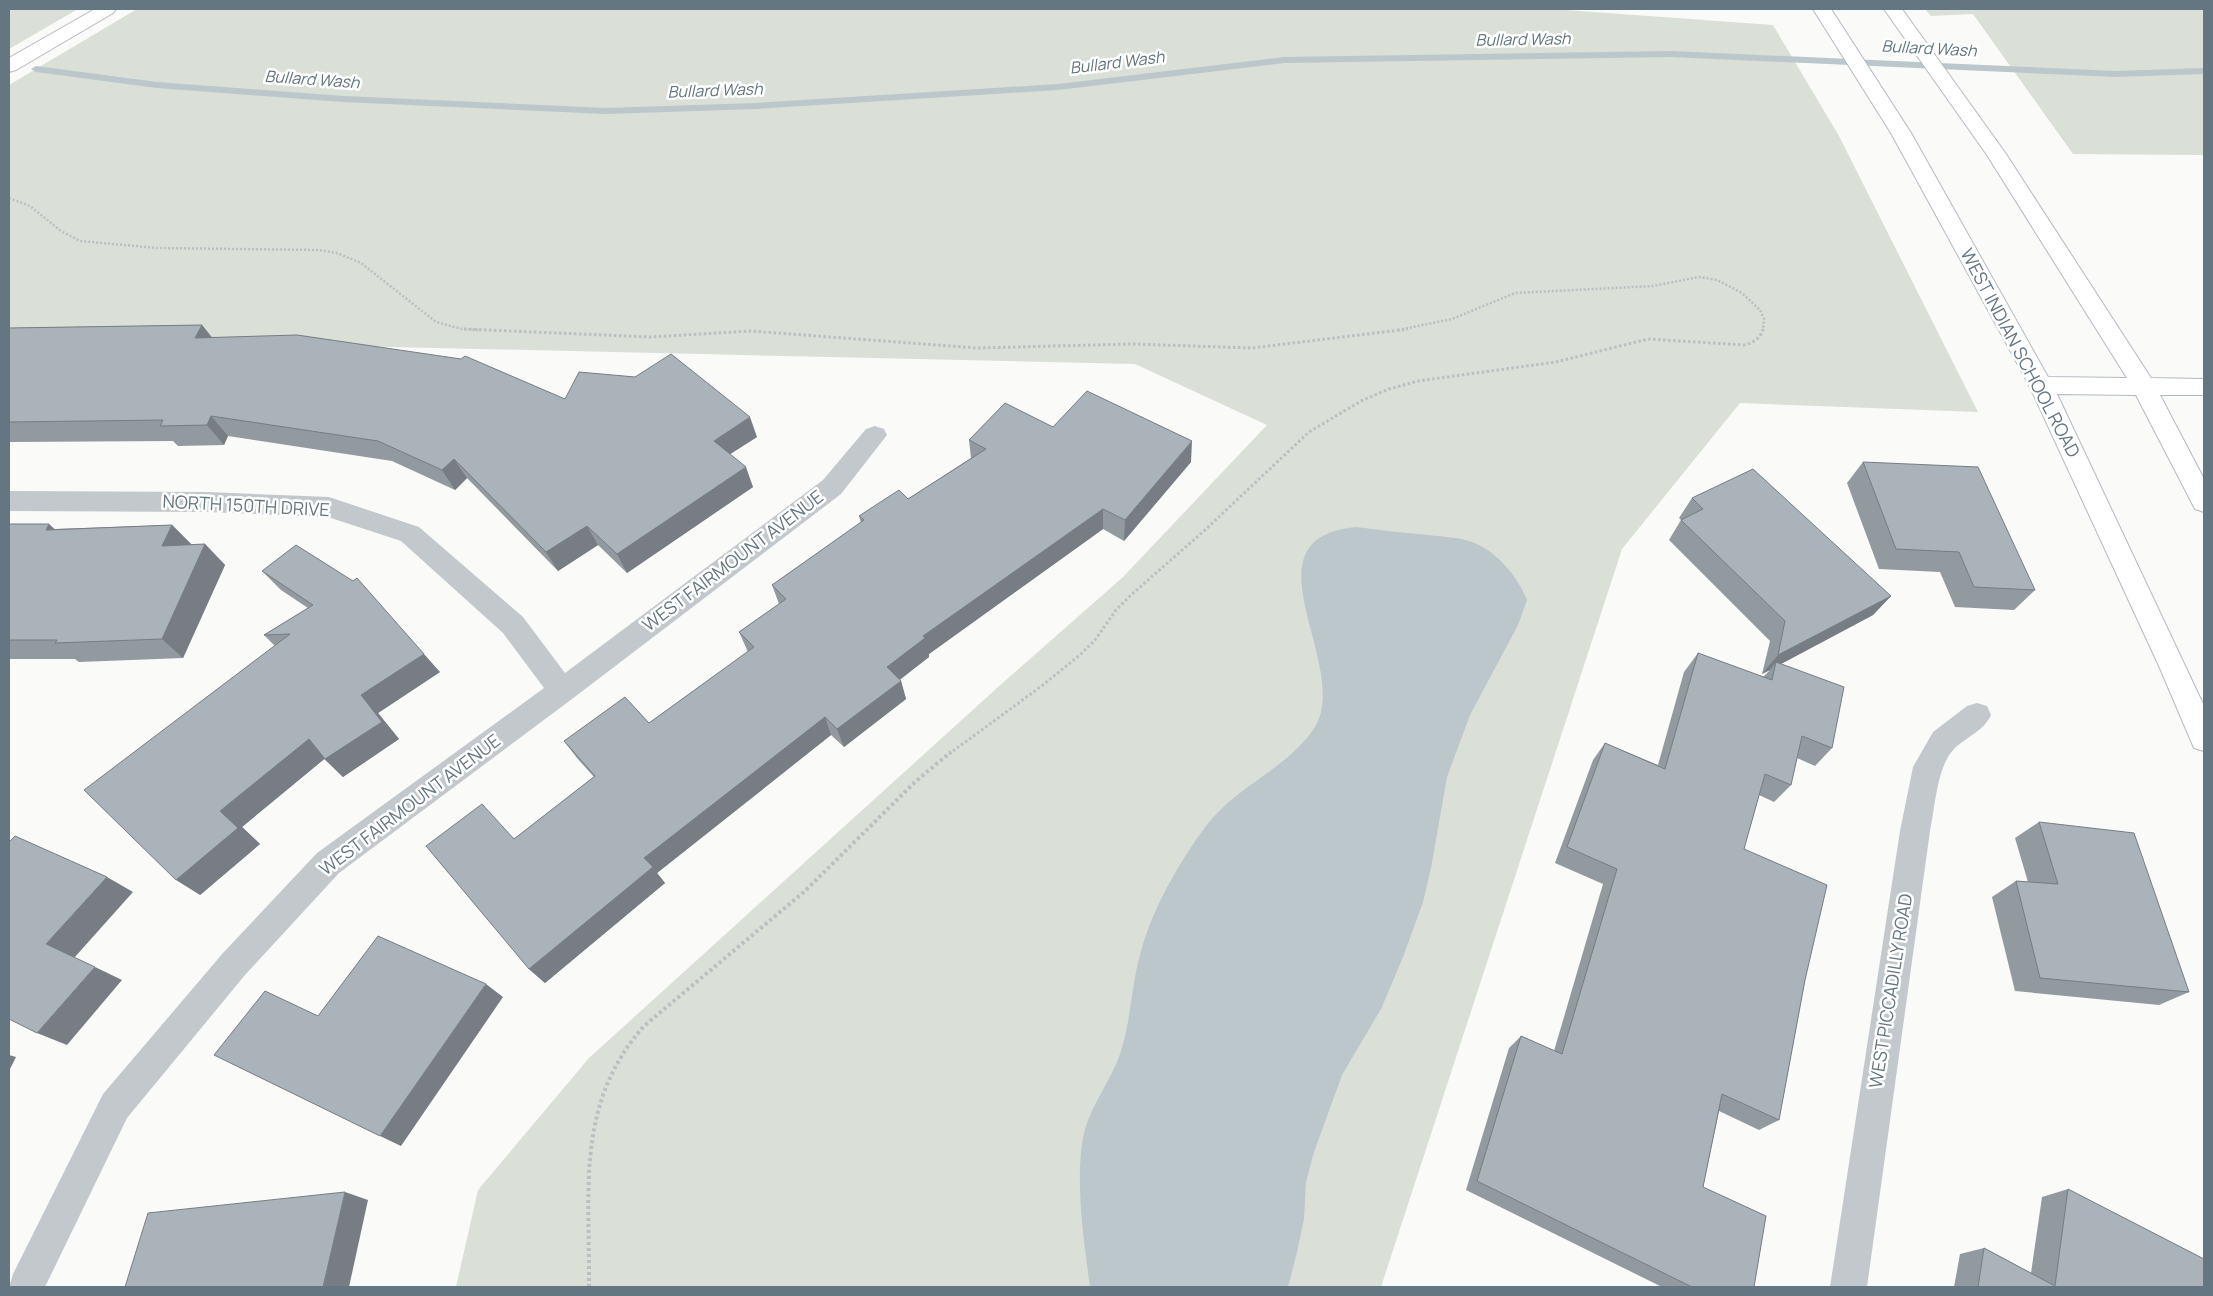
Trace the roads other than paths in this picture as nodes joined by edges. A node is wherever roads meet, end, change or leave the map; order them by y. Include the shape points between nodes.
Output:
1 (107, 9) edge
2 (1822, 9) edge
3 (1898, 16) edge
4 (9, 66) edge
5 (2041, 385) junction
6 (2143, 385) junction
7 (2204, 387) edge
8 (875, 435) dead end
9 (9, 501) edge
10 (2204, 502) edge
11 (562, 691) junction
12 (1976, 715) dead end
13 (2204, 739) edge
14 (26, 1287) edge
15 (1848, 1287) edge

1 - 4 main road
2 - 5 main road, WEST INDIAN SCHOOL ROAD via 1901,133
3 - 6 main road via 1993,150
5 - 6 main road
5 - 13 main road, WEST INDIAN SCHOOL ROAD
6 - 7 main road
6 - 10 main road
8 - 11 street, WEST FAIRMOUNT AVENUE via 832,487
9 - 11 street, NORTH 150TH DRIVE via 207,502 329,507 410,534 513,626
11 - 14 street, WEST FAIRMOUNT AVENUE via 328,863 234,964 114,1106
12 - 15 street, WEST PICCADILLY ROAD via 1943,741 1928,767

